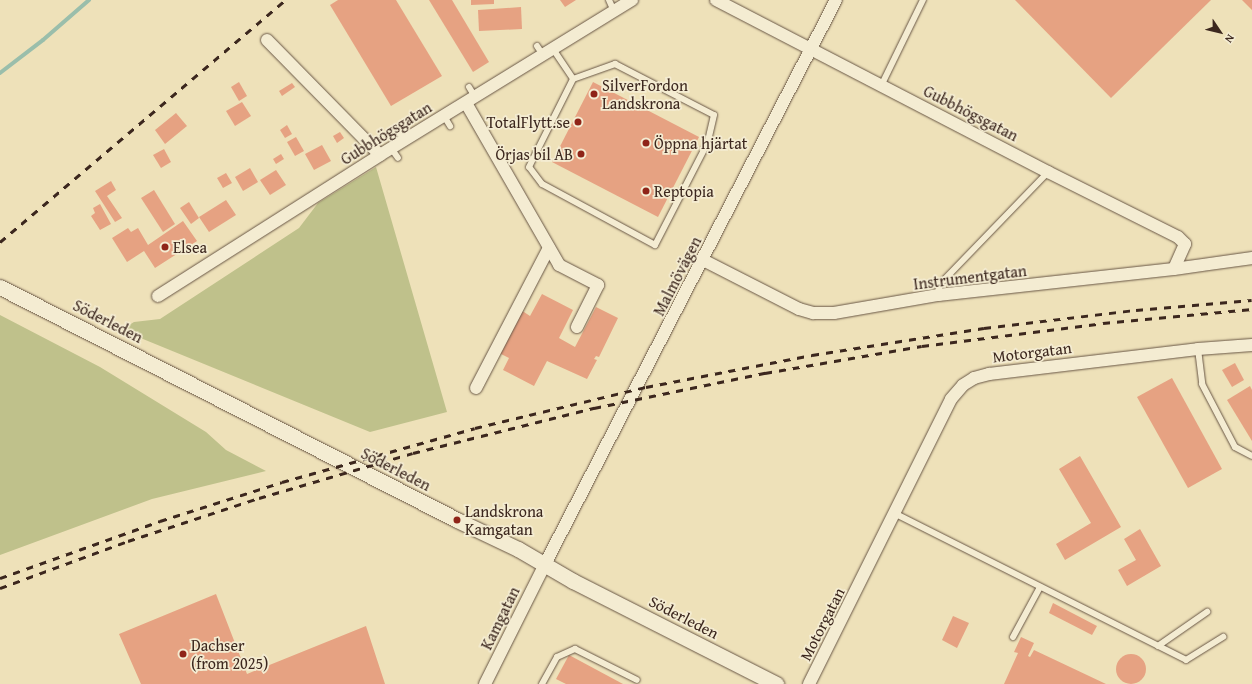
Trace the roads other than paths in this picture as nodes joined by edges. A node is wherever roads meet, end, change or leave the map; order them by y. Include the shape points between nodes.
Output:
1 (609, 0) edge
2 (632, 0) edge
3 (716, 0) edge
4 (836, 0) edge
5 (923, 0) edge
6 (614, 11) junction
7 (267, 40) dead end
8 (544, 50) junction
9 (810, 50) junction
10 (573, 79) junction
11 (881, 86) junction
12 (470, 96) junction
13 (380, 155) junction
14 (1048, 172) junction
15 (549, 248) junction
16 (1252, 258) edge
17 (703, 260) junction
18 (1174, 269) junction
19 (0, 287) edge
20 (938, 295) junction
21 (158, 296) dead end
22 (577, 327) dead end
23 (1252, 345) edge
24 (1198, 349) junction
25 (476, 388) dead end
26 (1252, 456) edge
27 (894, 514) junction
28 (544, 566) junction
29 (1040, 587) junction
30 (1207, 612) dead end
31 (1013, 637) dead end
32 (1223, 637) dead end
33 (1158, 646) junction
34 (637, 680) dead end
35 (485, 684) edge
36 (542, 684) edge
37 (776, 684) edge
38 (809, 684) edge

1 - 6 lane
2 - 6 street, Gubbhögsgatan
3 - 9 street, Gubbhögsgatan
4 - 9 street, Malmövägen
5 - 11 lane
6 - 8 street, Gubbhögsgatan
7 - 13 street
8 - 10 lane
8 - 12 street, Gubbhögsgatan
9 - 11 street, Gubbhögsgatan
9 - 17 street, Malmövägen
10 - 10 lane via 614,64 714,115 708,142 655,245 542,184 529,167
11 - 14 street, Gubbhögsgatan
12 - 13 street, Gubbhögsgatan via 447,121 401,136 394,153
12 - 15 street
13 - 21 street, Gubbhögsgatan
14 - 18 street, Gubbhögsgatan via 1178,237 1185,244
14 - 20 lane via 940,284
15 - 22 street via 559,264 598,285
15 - 25 street
16 - 18 street, Instrumentgatan
17 - 20 street, Instrumentgatan via 799,309 813,313 834,313
17 - 28 street, Malmövägen
18 - 20 street, Instrumentgatan
19 - 28 street, Söderleden via 518,549
23 - 24 street, Motorgatan
24 - 26 lane via 1202,384 1235,447
24 - 27 street, Motorgatan via 989,374 974,378 963,385 951,399
27 - 29 lane
27 - 38 street, Motorgatan
28 - 35 street, Kamgatan
28 - 37 street, Söderleden
29 - 31 lane
29 - 33 lane
30 - 33 lane
32 - 33 lane via 1186,660
34 - 36 lane via 575,649 557,657

